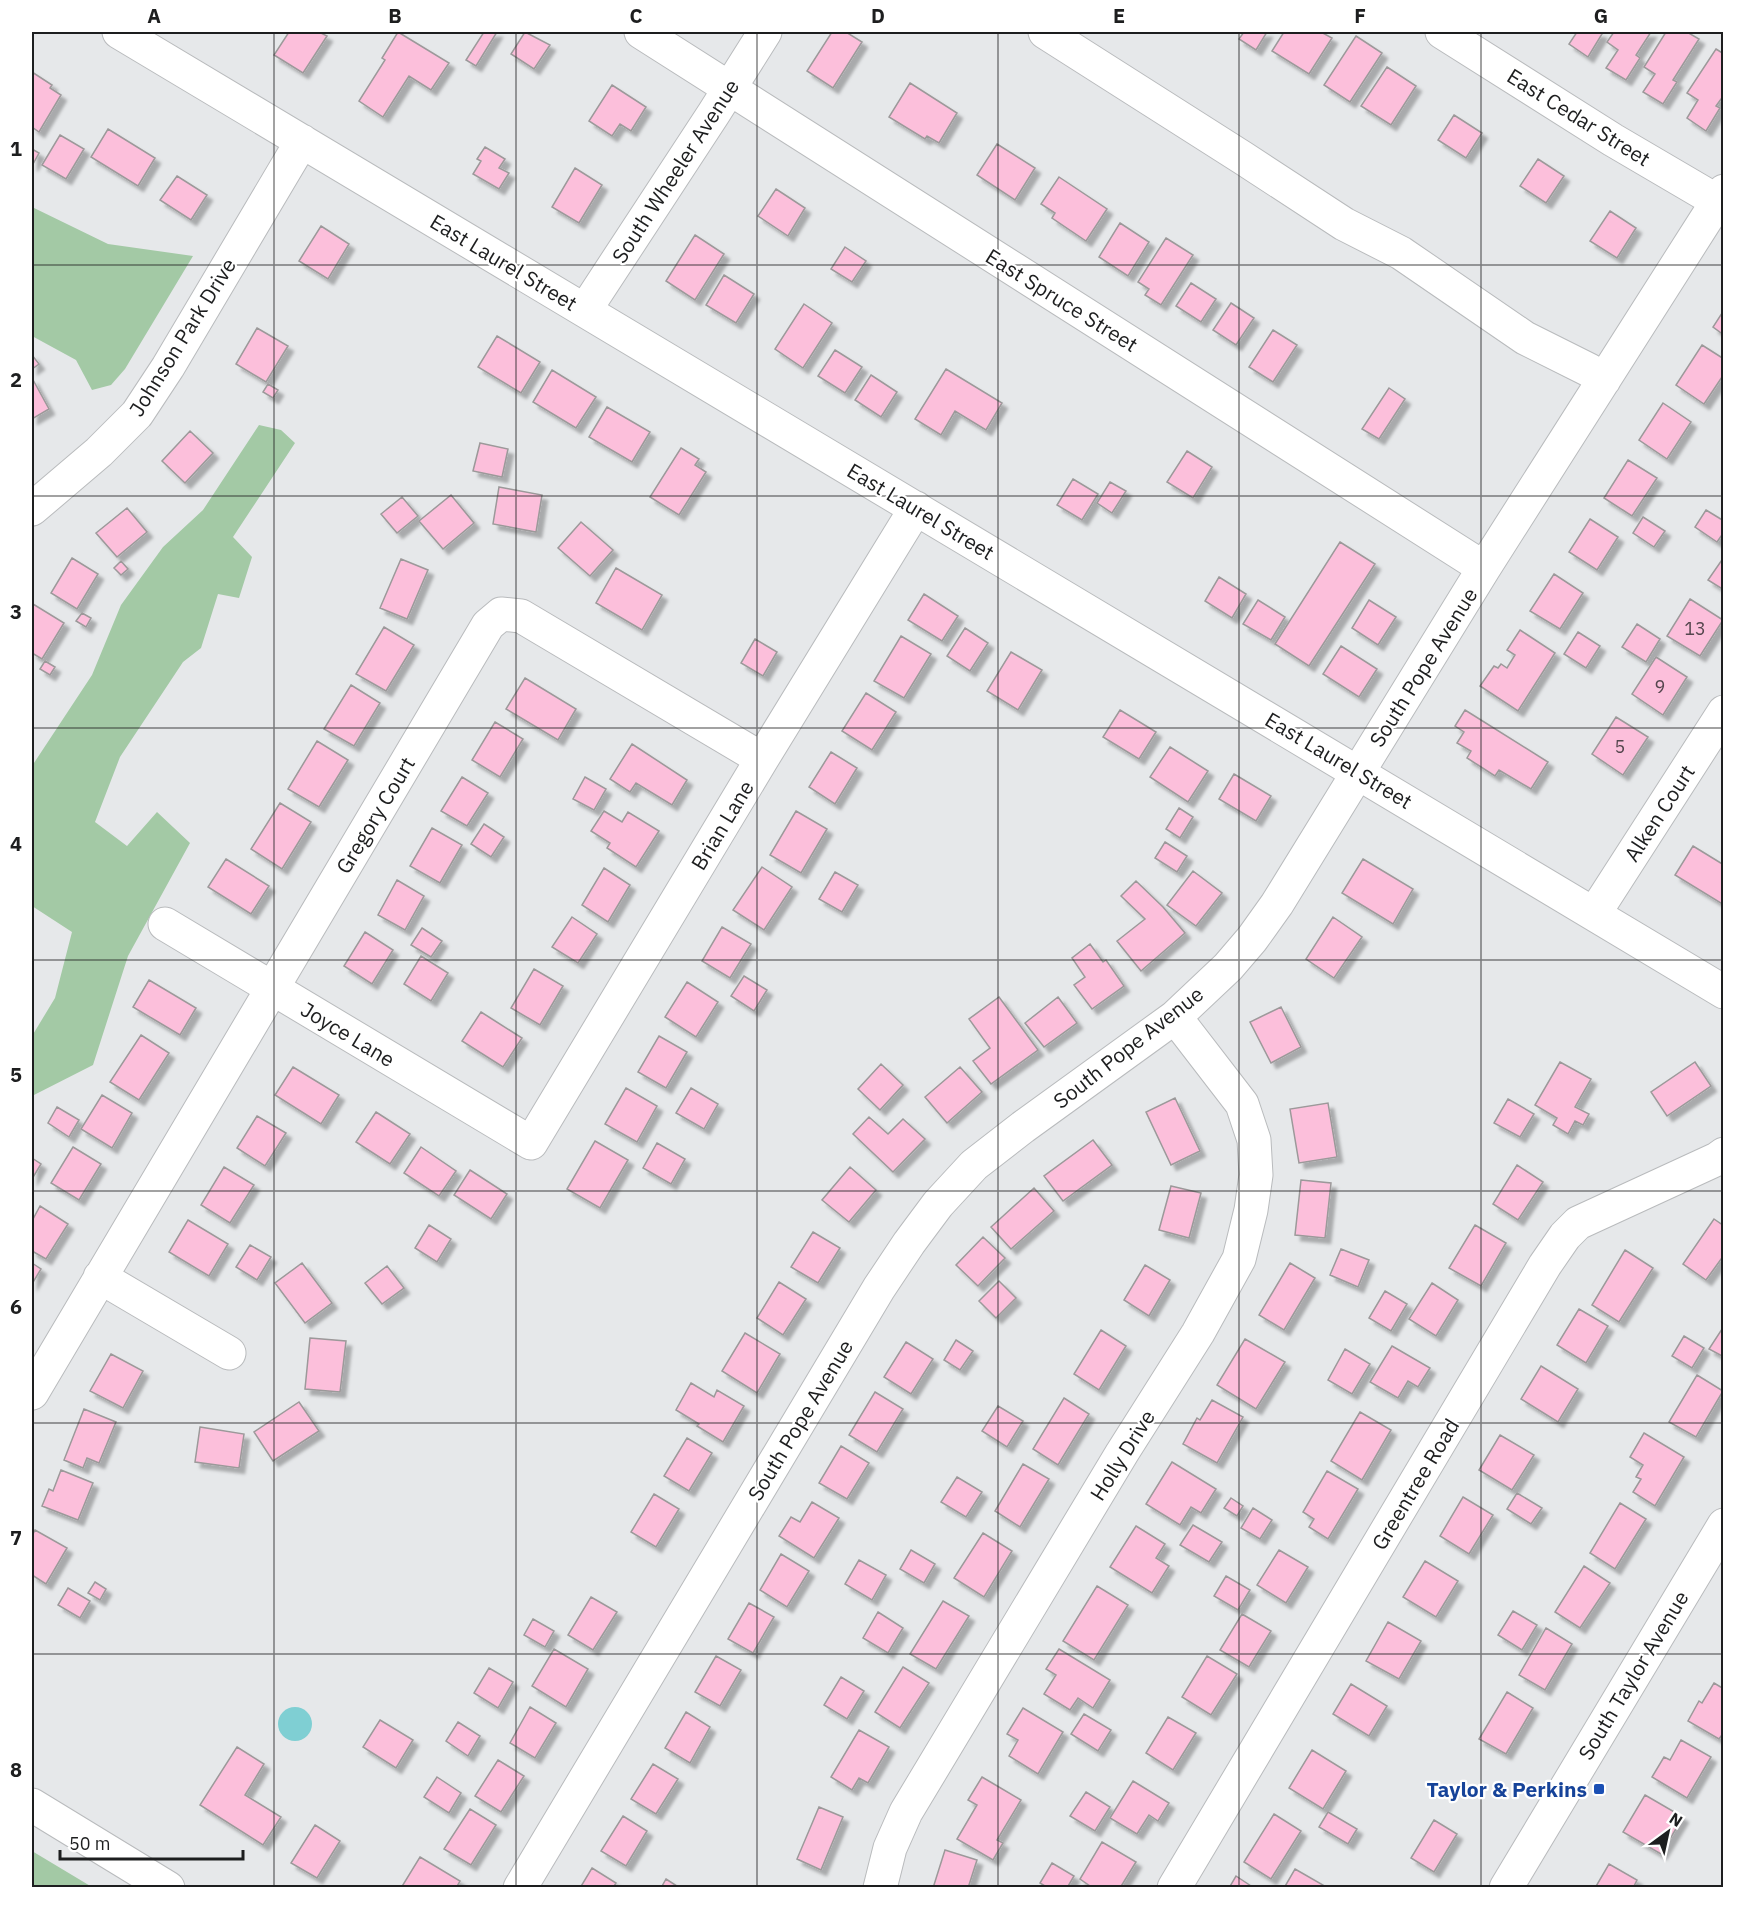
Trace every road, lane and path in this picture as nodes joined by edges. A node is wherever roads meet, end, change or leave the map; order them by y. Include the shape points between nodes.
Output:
1 (119, 32) edge
2 (641, 32) edge
3 (765, 32) edge
4 (1045, 32) edge
5 (1442, 32) edge
6 (729, 89) junction
7 (302, 141) junction
8 (1720, 196) edge
9 (585, 310) junction
10 (1604, 380) junction
11 (916, 508) junction
12 (32, 509) edge
13 (1484, 568) junction
14 (1724, 712) edge
15 (762, 759) junction
16 (1358, 772) junction
17 (1594, 914) junction
18 (165, 924) dead end
19 (273, 988) junction
20 (1724, 992) edge
21 (1175, 1017) junction
22 (531, 1143) joint
23 (1724, 1154) edge
24 (100, 1277) junction
25 (229, 1353) dead end
26 (32, 1393) edge
27 (1724, 1525) edge
28 (32, 1805) edge
29 (168, 1887) edge
30 (520, 1887) edge
31 (880, 1887) edge
32 (1174, 1887) edge
33 (1506, 1887) edge

1 - 7 street, East Laurel Street
2 - 6 street, East Spruce Street
3 - 6 street, South Wheeler Avenue
4 - 10 street via 1344,224 1401,253 1525,338
5 - 8 street, East Cedar Street via 1613,140
6 - 9 street, South Wheeler Avenue
6 - 13 street, East Spruce Street
7 - 9 street, East Laurel Street
7 - 12 street, Johnson Park Drive via 137,414
8 - 10 street, South Pope Avenue
9 - 11 street, East Laurel Street
10 - 13 street, South Pope Avenue
11 - 15 street, Brian Lane
11 - 16 street, East Laurel Street
13 - 16 street, South Pope Avenue
14 - 17 street, Alken Court
15 - 19 street, Gregory Court via 500,603
15 - 22 street, Brian Lane
16 - 17 street, East Laurel Street
16 - 21 street, South Pope Avenue via 1252,939 1228,968
17 - 20 street, East Laurel Street
18 - 19 street, Joyce Lane
19 - 22 street, Joyce Lane
19 - 24 street, Gregory Court
21 - 30 street, South Pope Avenue via 974,1164 920,1227 879,1287
21 - 31 street, Holly Drive via 1242,1104 1254,1140 1253,1198 1239,1259 1198,1333 906,1812 890,1848
23 - 32 street, Greentree Road via 1578,1223 1565,1236
24 - 25 street
24 - 26 street, Gregory Court
27 - 33 street, South Taylor Avenue
28 - 29 street

